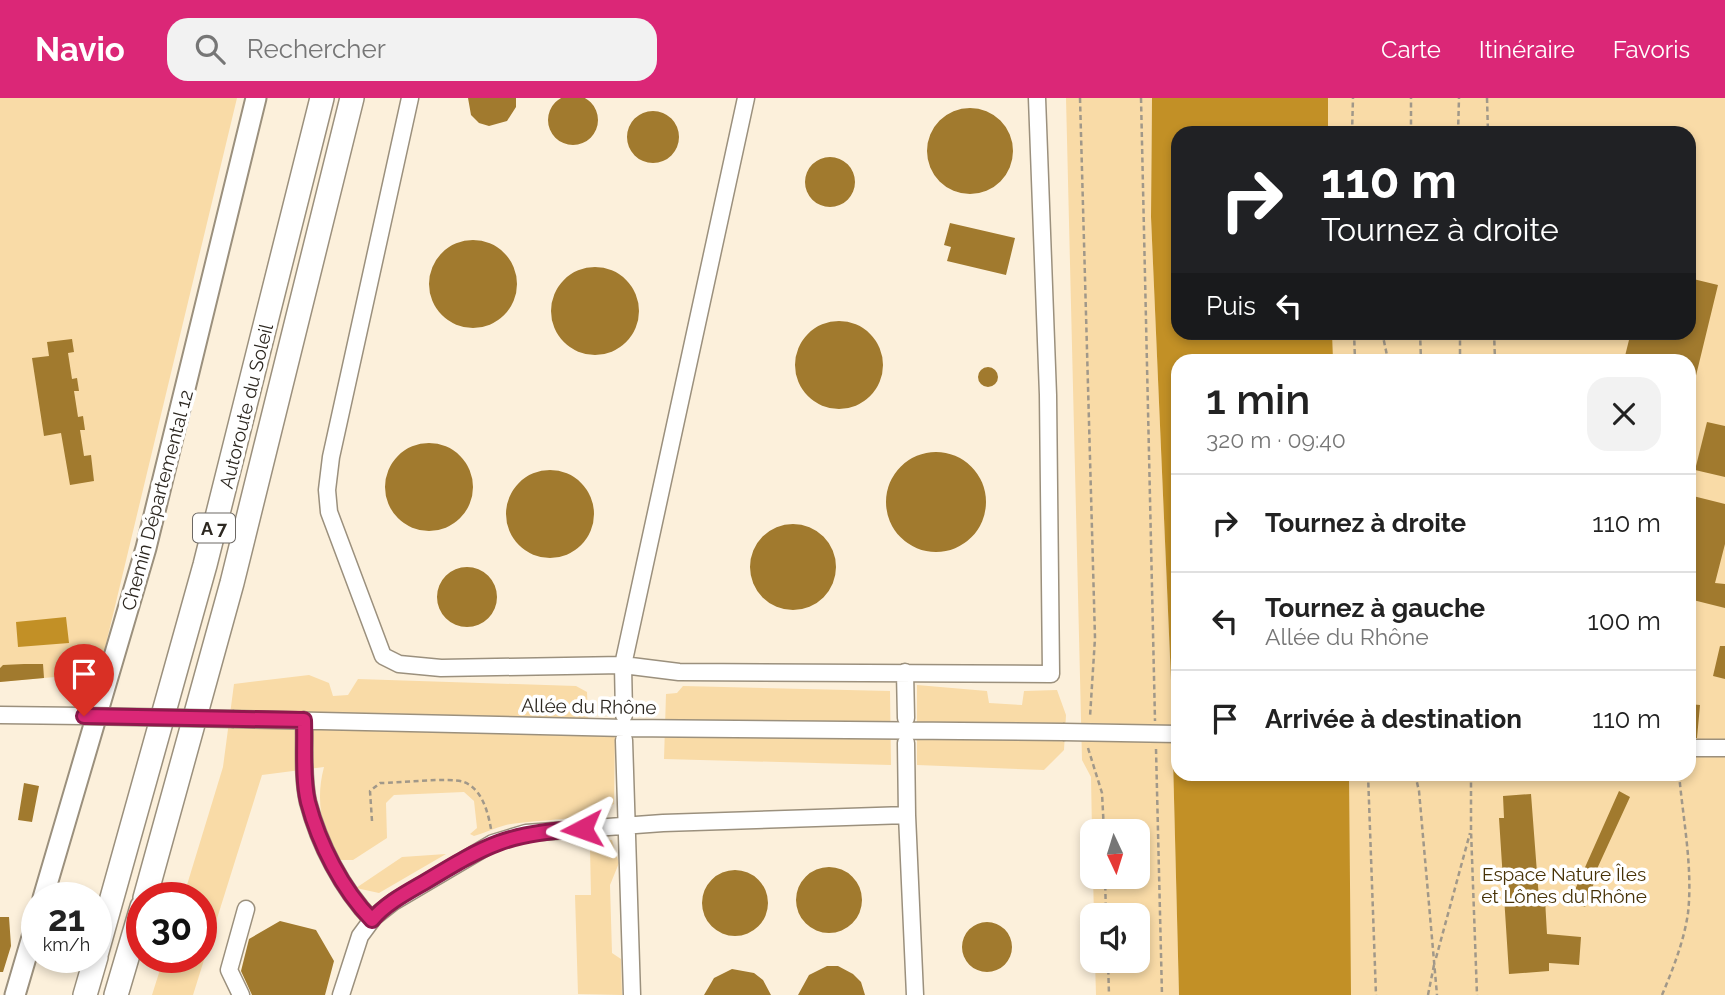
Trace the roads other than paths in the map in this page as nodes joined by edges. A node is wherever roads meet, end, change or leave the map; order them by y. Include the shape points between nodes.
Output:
1 (256, 98) edge
2 (321, 98) edge
3 (352, 98) edge
4 (410, 98) edge
5 (746, 98) edge
6 (1037, 98) edge
7 (623, 665) junction
8 (905, 672) junction
9 (0, 715) edge
10 (624, 715) dead end
11 (906, 718) dead end
12 (304, 720) junction
13 (1171, 734) edge
14 (624, 740) dead end
15 (906, 743) dead end
16 (1696, 748) edge
17 (1725, 748) edge
18 (907, 816) junction
19 (625, 826) junction
20 (48, 882) edge
21 (149, 882) edge
22 (112, 898) edge
23 (246, 909) dead end
24 (372, 920) junction
25 (126, 961) edge
26 (21, 973) edge
27 (91, 973) edge
28 (15, 995) edge
29 (85, 995) edge
30 (116, 995) edge
31 (241, 995) edge
32 (341, 995) edge
33 (632, 995) edge
34 (915, 995) edge

1 - 20 main road, Chemin Départemental 12 via 146,548
2 - 22 highway, Autoroute du Soleil / A 7 via 208,553
3 - 21 highway, Autoroute du Soleil / A 7 via 232,583
4 - 7 street via 327,490 329,512 368,620 383,656 399,664 440,668
5 - 7 street
6 - 8 street via 1048,395 1051,674
7 - 8 street via 679,672
7 - 10 street
8 - 11 street
9 - 12 street, Allée du Rhône, bridge
12 - 13 street, Allée du Rhône, bridge
12 - 24 street via 308,800 321,839 354,902
14 - 19 street
15 - 18 street
16 - 17 street
18 - 19 street
18 - 34 street
19 - 24 street via 526,833 493,842 393,902
19 - 33 street
23 - 31 street via 229,970
24 - 32 street via 360,936
25 - 30 highway
26 - 28 main road
27 - 29 highway, Autoroute du Soleil / A 7

